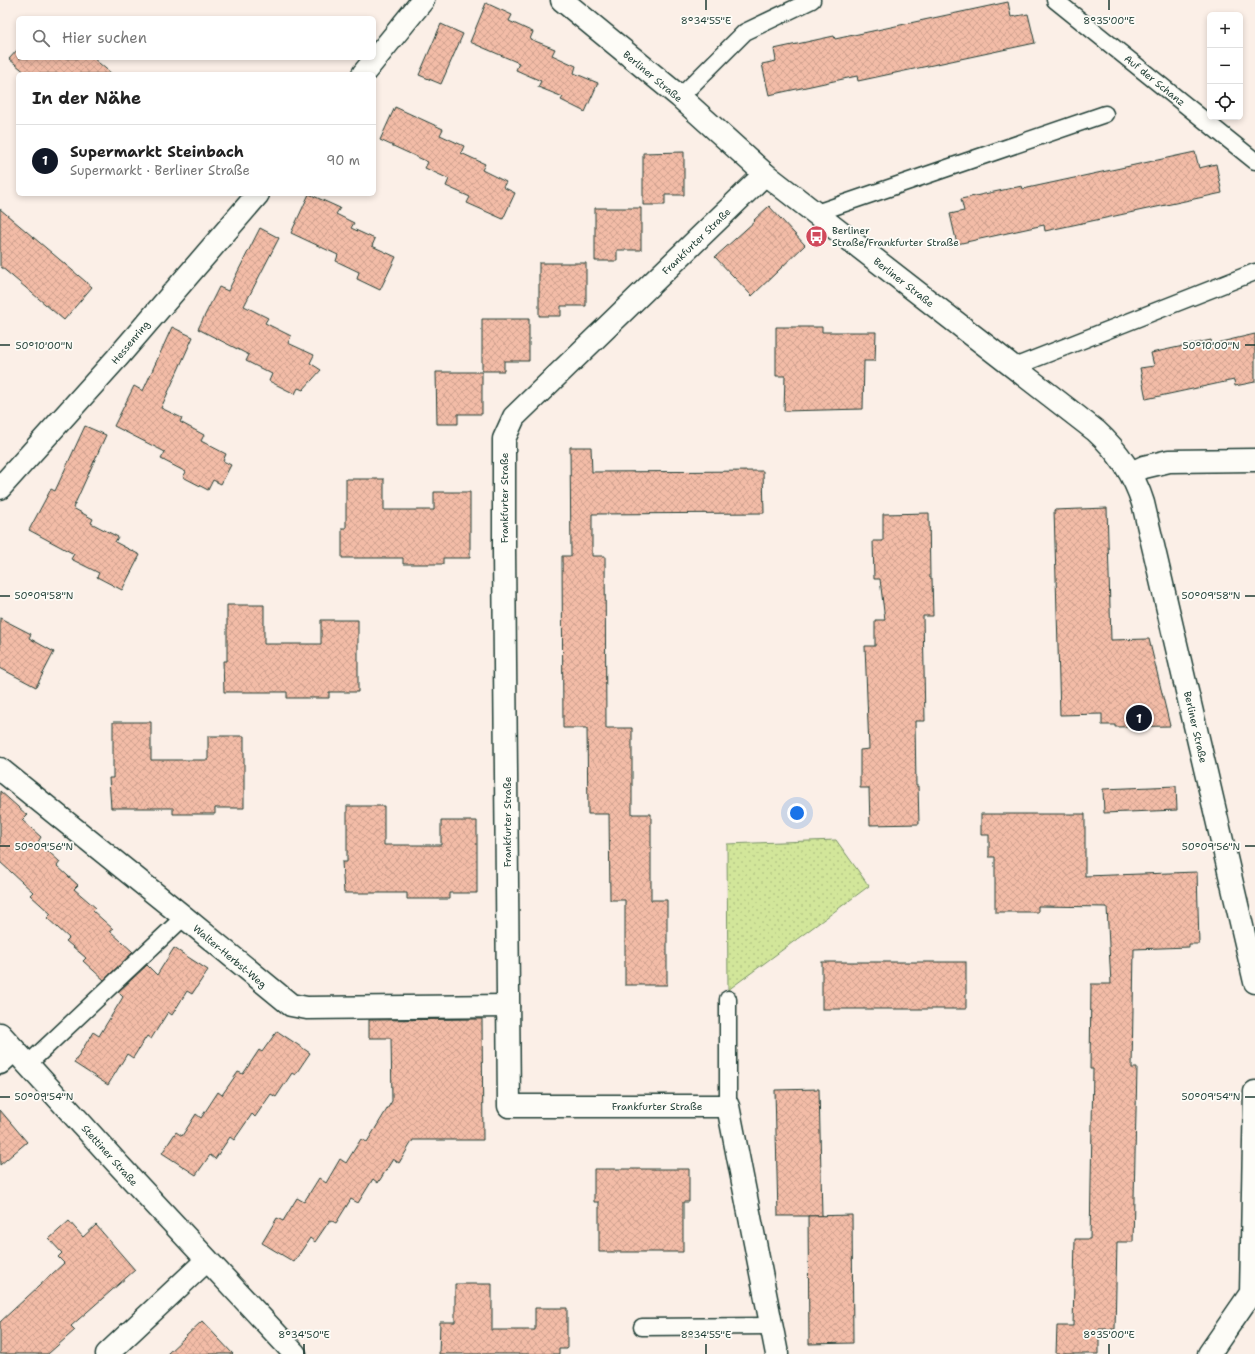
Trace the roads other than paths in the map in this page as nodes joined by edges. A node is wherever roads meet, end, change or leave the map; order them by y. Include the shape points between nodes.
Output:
1 (423, 0) edge
2 (562, 0) edge
3 (812, 0) edge
4 (1055, 0) edge
5 (376, 58) edge
6 (374, 60) edge
7 (365, 72) edge
8 (680, 97) junction
9 (1105, 114) dead end
10 (1255, 161) edge
11 (765, 174) junction
12 (256, 196) edge
13 (816, 213) junction
14 (1255, 272) edge
15 (1014, 367) junction
16 (1255, 460) edge
17 (1131, 473) junction
18 (0, 488) edge
19 (0, 769) edge
20 (184, 917) junction
21 (1255, 982) edge
22 (728, 998) dead end
23 (508, 1006) junction
24 (10, 1053) edge
25 (1255, 1092) edge
26 (728, 1106) junction
27 (207, 1260) junction
28 (771, 1326) junction
29 (642, 1327) dead end
30 (107, 1354) edge
31 (295, 1354) edge
32 (777, 1354) edge
33 (1209, 1354) edge

1 - 5 street
2 - 8 street, Berliner Straße
3 - 8 lane via 745,32
4 - 10 lane, Auf der Schanz
6 - 7 street
8 - 11 street, Berliner Straße
9 - 13 lane
11 - 13 street, Berliner Straße
11 - 23 street, Frankfurter Straße via 514,418 504,439
12 - 18 street, Hessenring via 117,358
13 - 15 street, Berliner Straße
14 - 15 lane
15 - 17 street, Berliner Straße via 1099,434
16 - 17 street via 1169,461
17 - 21 street, Berliner Straße via 1143,503
19 - 20 street, Walter-Herbst-Weg
20 - 23 street, Walter-Herbst-Weg via 286,1002 296,1007
20 - 24 lane
22 - 26 lane
23 - 26 street, Frankfurter Straße via 509,1106
24 - 27 street, Stettiner Straße
25 - 33 street via 1251,1293
26 - 28 street
27 - 30 street
27 - 31 street, Stettiner Straße
28 - 29 lane
28 - 32 street

